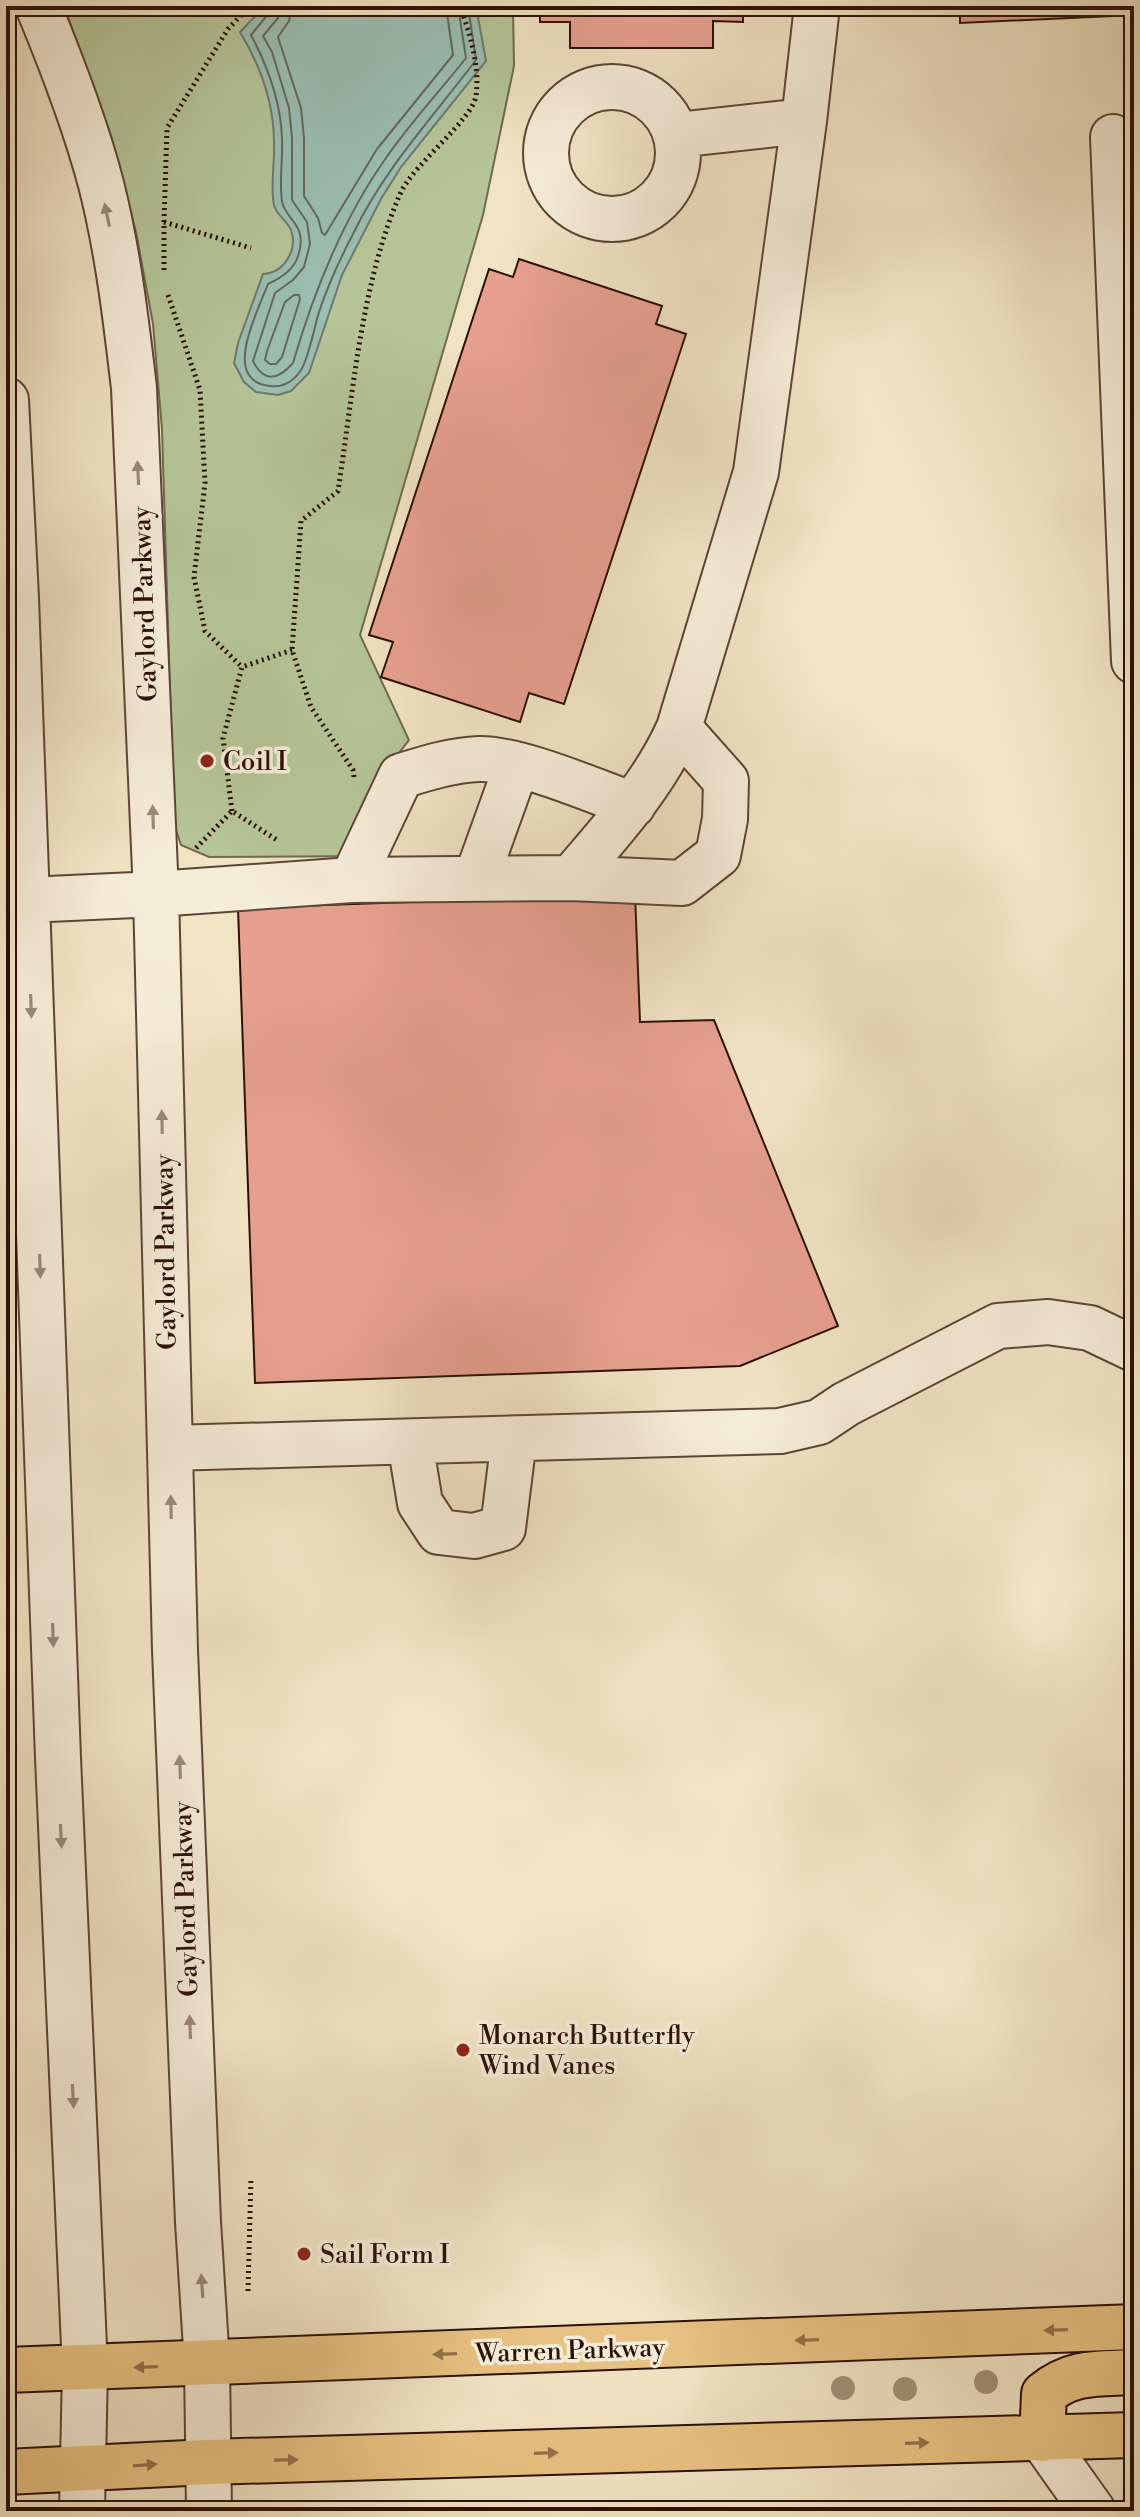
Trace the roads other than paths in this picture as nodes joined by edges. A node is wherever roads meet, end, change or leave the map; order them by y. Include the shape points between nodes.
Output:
1 (38, 6) edge
2 (817, 6) edge
3 (804, 121) junction
4 (677, 135) dead end
5 (1113, 137) dead end
6 (6, 400) edge
7 (1134, 661) edge
8 (679, 728) junction
9 (517, 765) junction
10 (633, 805) junction
11 (571, 878) junction
12 (476, 879) junction
13 (352, 880) junction
14 (156, 894) junction
15 (17, 900) edge
16 (1134, 1349) edge
17 (514, 1439) junction
18 (410, 1442) junction
19 (170, 1448) junction
20 (1134, 2327) edge
21 (207, 2364) junction
22 (85, 2369) junction
23 (6, 2370) edge
24 (1134, 2372) edge
25 (1134, 2435) edge
26 (1042, 2439) junction
27 (208, 2462) junction
28 (6, 2472) edge
29 (82, 2490) edge
30 (209, 2511) edge
31 (1093, 2511) edge

14 -> 1 street, Gaylord Parkway via 138,462 126,318 101,184
2 - 3 street
3 - 4 street
3 - 8 street via 756,472
5 - 7 street
6 - 15 street
8 - 10 street
8 - 11 street via 726,781 718,855 682,883
9 - 10 street
9 - 12 street
9 - 13 street via 482,759 401,776
10 - 11 street
11 - 12 street
12 - 13 street
13 - 14 street
14 - 15 street
19 -> 14 street, Gaylord Parkway
15 -> 22 street
16 - 17 street via 1090,1328 1048,1322 998,1326 819,1422 780,1431
17 - 18 street
17 - 18 street via 503,1528 474,1536 439,1532 420,1503
18 - 19 street
21 -> 19 street, Gaylord Parkway
20 -> 21 main road, Warren Parkway
21 -> 22 main road, Warren Parkway
21 - 27 street, Gaylord Parkway
22 - 23 main road, Warren Parkway
22 - 29 street
24 - 26 main road via 1070,2376 1052,2387 1044,2394
25 - 26 main road
27 -> 26 main road
26 - 31 street
29 -> 27 main road
27 - 30 street, Gaylord Parkway
28 - 29 main road

